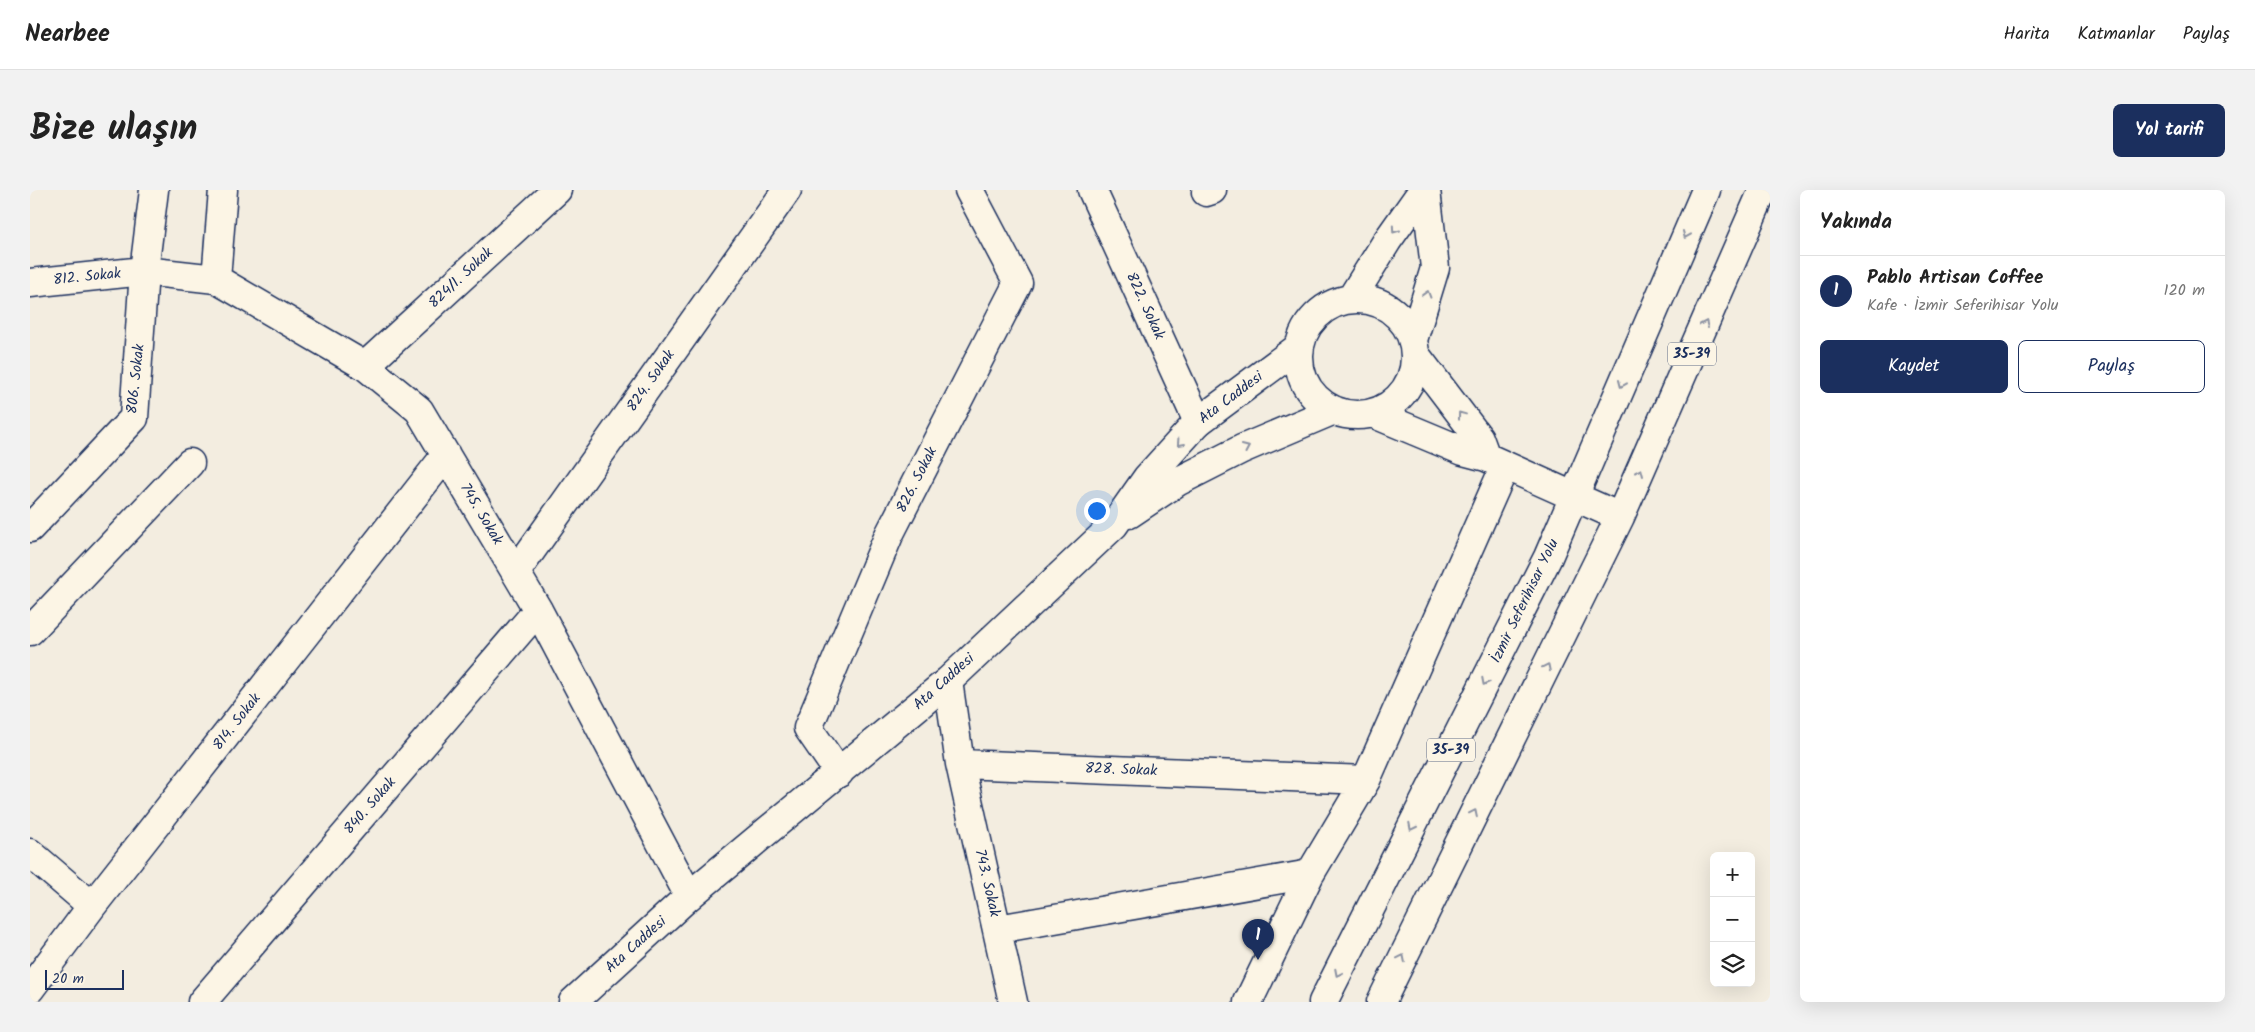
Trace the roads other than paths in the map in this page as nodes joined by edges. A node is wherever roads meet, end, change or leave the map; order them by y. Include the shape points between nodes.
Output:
1 (154, 190) edge
2 (223, 190) edge
3 (557, 190) edge
4 (787, 190) edge
5 (969, 190) edge
6 (1092, 190) edge
7 (1425, 190) edge
8 (1706, 190) edge
9 (1763, 190) edge
10 (144, 271) junction
11 (216, 279) junction
12 (30, 282) edge
13 (1351, 299) junction
14 (1299, 346) junction
15 (1414, 347) junction
16 (365, 366) junction
17 (1334, 410) junction
18 (1372, 413) junction
19 (1198, 422) junction
20 (446, 455) junction
21 (1496, 462) junction
22 (190, 463) dead end
23 (1573, 496) junction
24 (1620, 517) junction
25 (1114, 525) junction
26 (30, 528) edge
27 (516, 572) junction
28 (538, 610) junction
29 (30, 631) edge
30 (948, 681) junction
31 (960, 764) junction
32 (839, 773) junction
33 (1366, 780) junction
34 (30, 852) edge
35 (1310, 874) junction
36 (689, 896) junction
37 (92, 906) junction
38 (998, 929) junction
39 (30, 989) edge
40 (202, 1002) edge
41 (573, 1002) edge
42 (1013, 1002) edge
43 (1248, 1002) edge
44 (1323, 1002) edge
45 (1381, 1002) edge

1 - 10 street, 806. Sokak
2 - 11 street
3 - 16 street, 824/1. Sokak
4 - 27 street, 824. Sokak
5 - 32 street, 826. Sokak via 1018,283 889,535 808,728
6 - 19 street, 822. Sokak
7 -> 13 street
15 -> 7 street via 1435,268
8 -> 23 street, İzmir Seferihisar Yolu / 35-39
24 -> 9 street, 35-39
10 - 11 street, 745. Sokak
10 - 12 street, 812. Sokak
10 - 26 street, 806. Sokak via 134,418
11 - 16 street, 745. Sokak
13 - 14 street via 1333,304 1317,314 1305,329
13 - 15 street via 1370,300 1387,307 1402,320
14 - 17 street via 1299,365 1305,384 1317,400
14 - 19 street, Ata Caddesi
15 - 18 street via 1413,373 1404,391 1390,405
21 -> 15 street
16 - 20 street, 745. Sokak via 418,410
17 - 18 street via 1352,415
25 -> 17 street via 1177,482 1242,449
18 - 21 street
19 -> 25 street, Ata Caddesi via 1147,478
20 - 27 street, 745. Sokak
20 - 37 street, 814. Sokak
21 - 23 street
21 - 33 street
22 - 29 street
23 - 24 street
23 -> 44 street, İzmir Seferihisar Yolu / 35-39 via 1548,557
45 -> 24 street, 35-39
25 - 30 street, Ata Caddesi
27 - 28 street, 745. Sokak
28 - 36 street, 745. Sokak
28 - 40 street, 840. Sokak
30 - 31 street
30 - 32 street, Ata Caddesi
31 - 33 street, 828. Sokak
31 - 38 street, 743. Sokak
32 - 36 street, Ata Caddesi
33 - 35 street
34 - 37 street
35 - 38 street
35 - 43 street
36 - 41 street, Ata Caddesi
37 - 39 street, 814. Sokak
38 - 42 street, 743. Sokak

